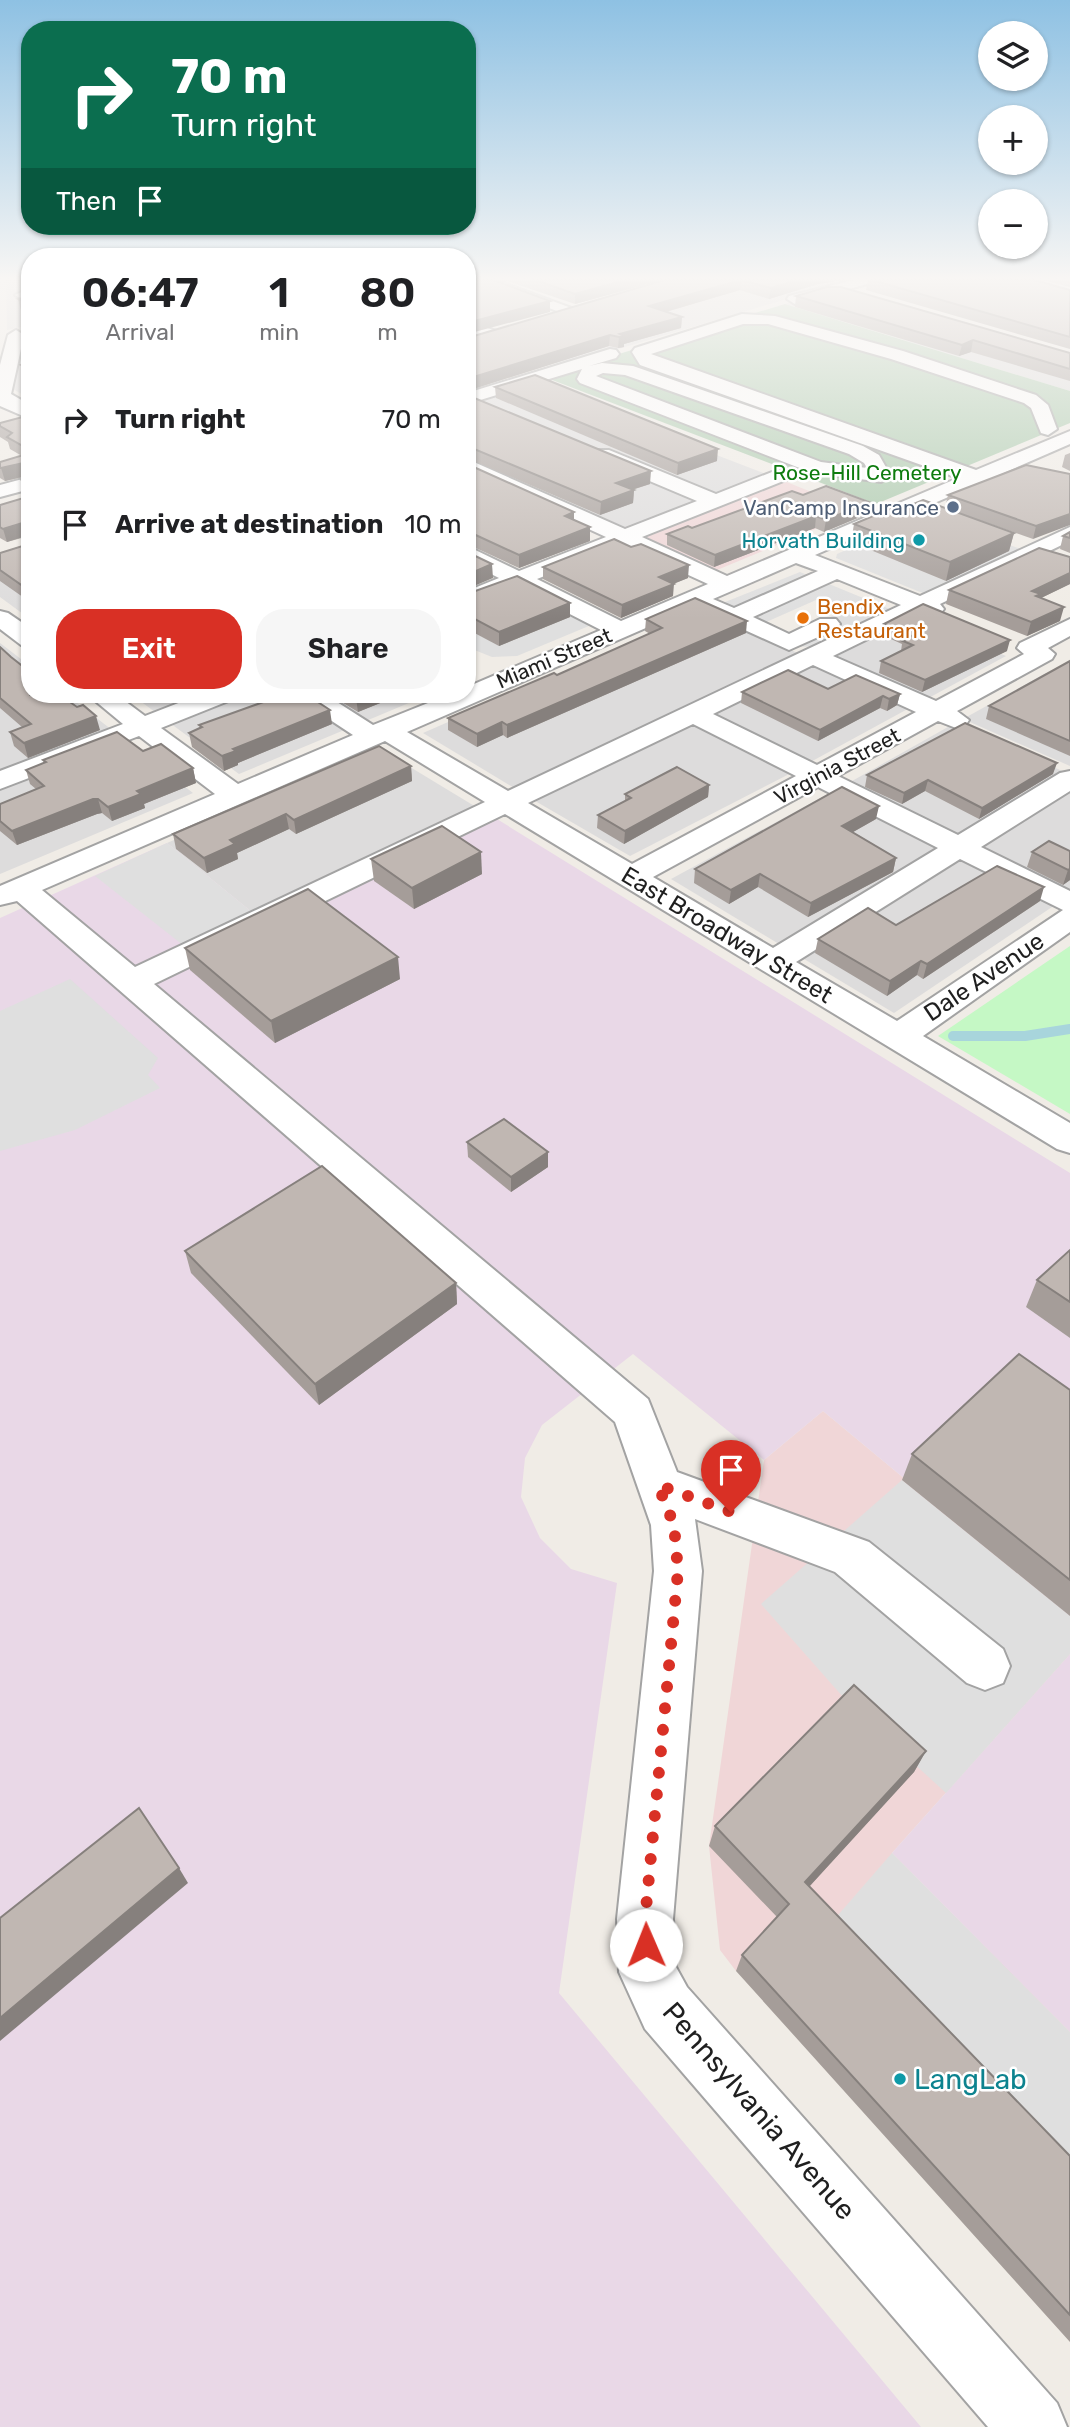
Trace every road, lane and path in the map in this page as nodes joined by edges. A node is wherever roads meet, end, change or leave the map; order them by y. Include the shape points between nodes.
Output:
1 (585, 392) edge
2 (614, 392) edge
3 (690, 392) edge
4 (741, 392) edge
5 (1005, 392) edge
6 (1, 399) edge
7 (21, 408) edge
8 (1020, 420) dead end
9 (1063, 434) edge
10 (581, 444) edge
11 (1014, 461) junction
12 (476, 469) edge
13 (1045, 472) edge
14 (784, 474) junction
15 (881, 475) junction
16 (976, 477) junction
17 (21, 485) edge
18 (822, 489) edge
19 (0, 491) edge
20 (716, 501) junction
21 (860, 504) edge
22 (919, 508) junction
23 (1070, 533) edge
24 (622, 537) junction
25 (1008, 540) edge
26 (1046, 554) junction
27 (794, 555) junction
28 (476, 558) edge
29 (837, 571) junction
30 (518, 579) junction
31 (726, 584) junction
32 (893, 594) junction
33 (476, 595) edge
34 (694, 598) junction
35 (919, 604) junction
36 (734, 617) junction
37 (0, 618) edge
38 (956, 619) edge
39 (1070, 626) edge
40 (619, 630) junction
41 (21, 633) edge
42 (1005, 639) edge
43 (811, 655) junction
44 (1045, 655) junction
45 (476, 670) edge
46 (497, 682) junction
47 (476, 691) edge
48 (112, 703) edge
49 (200, 703) edge
50 (324, 703) edge
51 (447, 703) edge
52 (939, 712) junction
53 (692, 713) junction
54 (141, 725) junction
55 (982, 731) edge
56 (377, 732) junction
57 (1066, 771) edge
58 (820, 776) junction
59 (0, 781) edge
60 (234, 795) junction
61 (507, 803) junction
62 (960, 846) junction
63 (630, 877) junction
64 (10, 892) edge
65 (1070, 904) edge
66 (1070, 918) edge
67 (773, 962) junction
68 (131, 982) junction
69 (898, 1037) junction
70 (1070, 1140) edge
71 (658, 1485) junction
72 (985, 1666) dead end
73 (1033, 2427) edge

1 - 14 street
2 - 15 street via 817,468
3 - 15 street via 864,454
4 - 16 street
5 - 9 street via 1037,403
6 - 7 street
8 - 9 street
9 - 11 street, Miami Street
10 - 20 street
11 - 13 street
11 - 16 street, Miami Street
12 - 24 street
14 - 18 street
14 - 20 street
15 - 22 street
16 - 22 street, Miami Street
17 - 19 street
20 - 24 street
21 - 22 street
22 - 27 street, Miami Street
23 - 26 street
24 - 30 street
24 - 31 street
25 - 26 street
26 - 35 street
27 - 29 street
27 - 31 street, Miami Street
28 - 30 street
29 - 32 street
29 - 36 street
30 - 33 street
30 - 40 street
31 - 34 street, Miami Street
32 - 35 street
32 - 36 street via 789,643
34 - 36 street
34 - 40 street, Miami Street
35 - 38 street
35 - 43 street
37 - 41 street
39 - 44 street, Virginia Street
40 - 46 street, Miami Street
42 - 44 street
43 - 52 street
43 - 53 street
44 - 52 street, Virginia Street
45 - 46 street
46 - 47 street, Miami Street
48 - 54 street
49 - 54 street
50 - 56 street, East Broadway Street
51 - 56 street, Miami Street
52 - 55 street
52 - 58 street, Virginia Street
53 - 58 street
53 - 61 street
54 - 59 street
54 - 60 street
56 - 60 street, Miami Street
56 - 61 street, East Broadway Street
57 - 62 street
58 - 62 street
58 - 63 street, Virginia Street
60 - 64 street, Miami Street
61 - 63 street, East Broadway Street
61 - 68 street
62 - 65 street
62 - 67 street
63 - 67 street, East Broadway Street
64 - 68 street, Pennsylvania Avenue
66 - 69 street, Dale Avenue
67 - 69 street, East Broadway Street
68 - 71 street, Pennsylvania Avenue via 608,1388 633,1412
69 - 70 street, East Broadway Street
71 - 72 street via 852,1557
71 - 73 street, Pennsylvania Avenue via 674,1525 678,1571 645,1919 648,1972 666,2008

